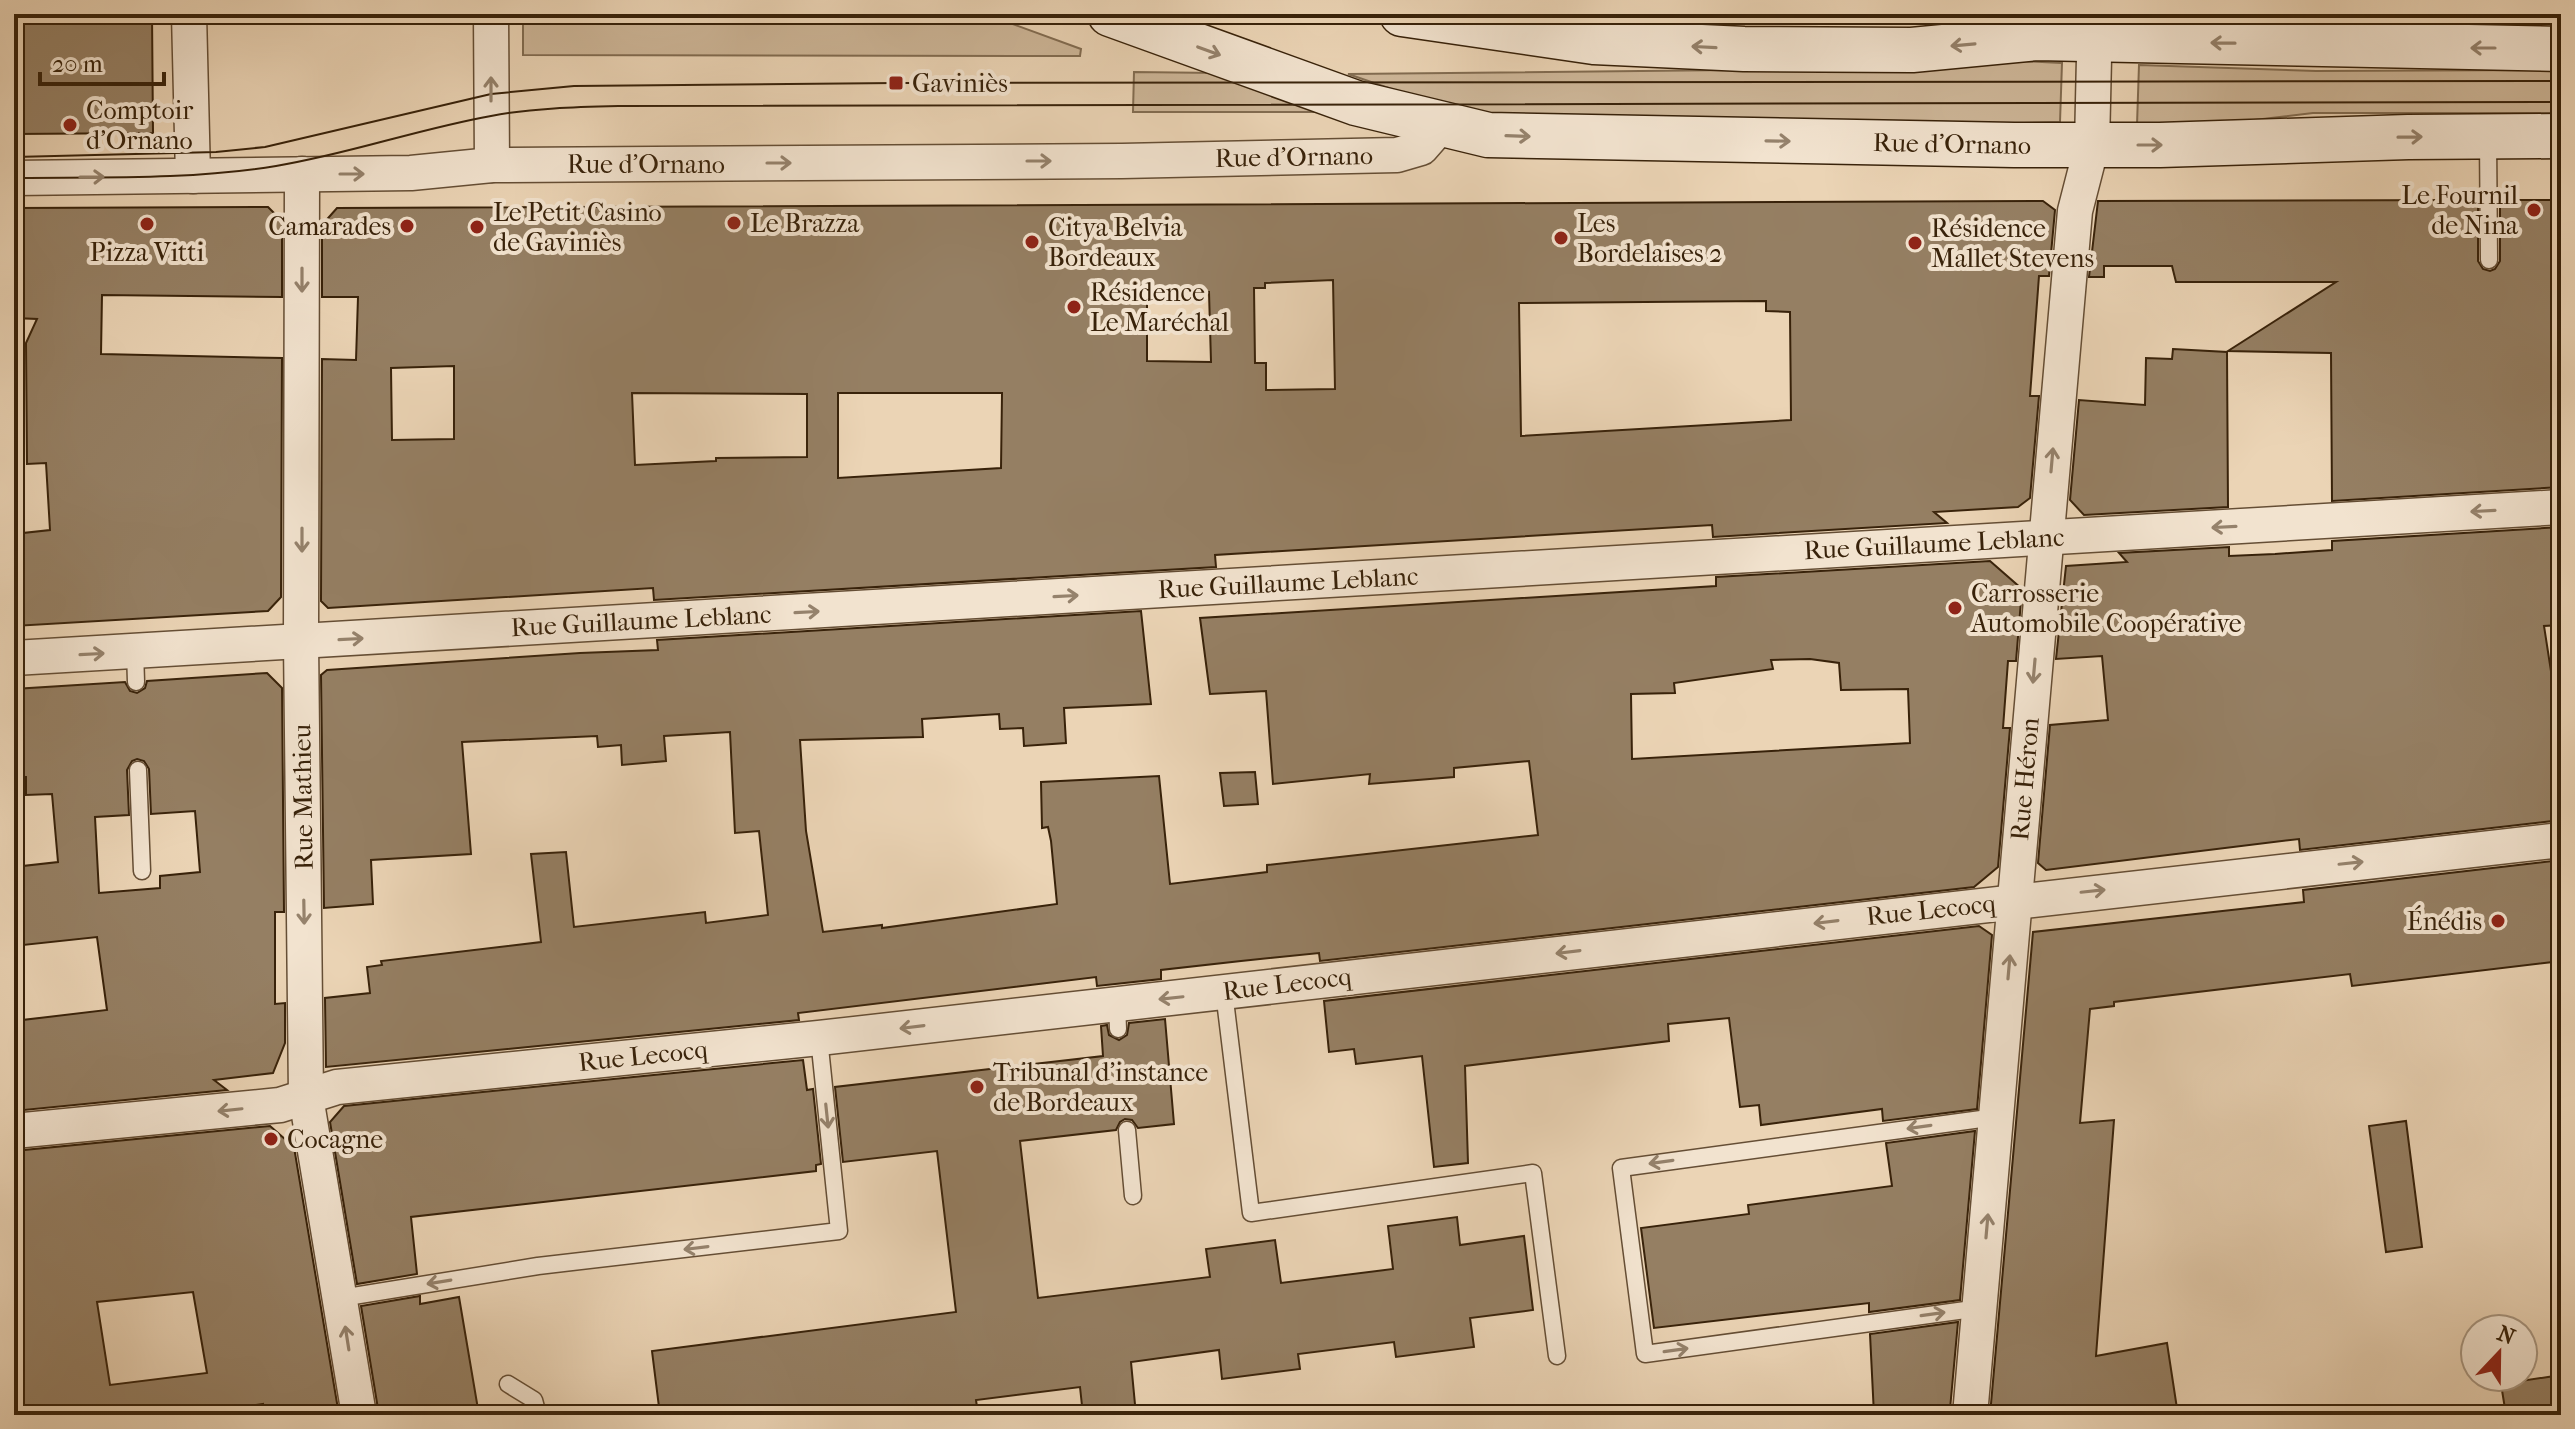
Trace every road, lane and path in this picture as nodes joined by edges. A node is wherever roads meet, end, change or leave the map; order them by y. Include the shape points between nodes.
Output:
1 (189, 14) edge
2 (491, 14) edge
3 (1110, 14) edge
4 (1402, 14) edge
5 (2095, 26) edge
6 (2561, 49) edge
7 (1442, 124) junction
8 (2561, 136) edge
9 (2488, 137) junction
10 (2092, 145) junction
11 (492, 165) junction
12 (302, 174) junction
13 (193, 176) junction
14 (14, 178) edge
15 (2489, 260) dead end
16 (2561, 507) edge
17 (2045, 538) junction
18 (301, 641) junction
19 (14, 658) edge
20 (138, 770) dead end
21 (2561, 840) edge
22 (142, 871) dead end
23 (2015, 901) junction
24 (1224, 992) junction
25 (819, 1038) junction
26 (306, 1097) junction
27 (1996, 1117) junction
28 (1127, 1130) dead end
29 (14, 1131) edge
30 (1133, 1196) dead end
31 (341, 1298) junction
32 (1980, 1308) junction
33 (1557, 1356) dead end
34 (508, 1384) dead end
35 (359, 1415) edge
36 (538, 1415) edge
37 (1970, 1415) edge

1 - 13 street
11 -> 2 street
3 -> 7 main road via 1356,103
5 -> 4 main road via 2037,38 1912,50 1744,49 1594,42
6 -> 5 main road
5 - 10 street, Rue Héron
7 -> 10 main road, Rue d'Ornano via 1488,135 1542,137
11 -> 7 street, Rue d'Ornano via 1397,155 1421,148
8 - 9 main road, Rue d'Ornano
10 -> 9 main road, Rue d'Ornano
9 - 15 lane
17 -> 10 street, Rue Héron via 2075,211
12 -> 11 street, Rue d'Ornano via 411,173
12 - 13 street, Rue d'Ornano
12 -> 18 street, Rue Mathieu
14 -> 13 street, Rue d'Ornano
16 -> 17 street, Rue Guillaume Leblanc
18 -> 17 street, Rue Guillaume Leblanc
17 -> 23 street, Rue Héron
19 -> 18 street, Rue Guillaume Leblanc via 136,666
18 -> 26 street, Rue Mathieu
20 - 22 lane
23 -> 21 street, Rue Lecocq
23 -> 24 street, Rue Lecocq
27 -> 23 street, Rue Héron
24 -> 25 street, Rue Lecocq via 1118,1016
24 - 33 lane via 1251,1213 1533,1173
25 - 26 street, Rue Lecocq via 337,1087
25 -> 31 lane via 839,1231 538,1266
26 -> 29 street, Rue Lecocq via 280,1105
26 - 31 street, Rue Mathieu
32 -> 27 street, Rue Héron
27 -> 32 lane via 1621,1168 1645,1354
28 - 30 lane
35 -> 31 street, Rue Mathieu
32 - 37 street, Rue Héron
34 - 36 lane via 534,1400

